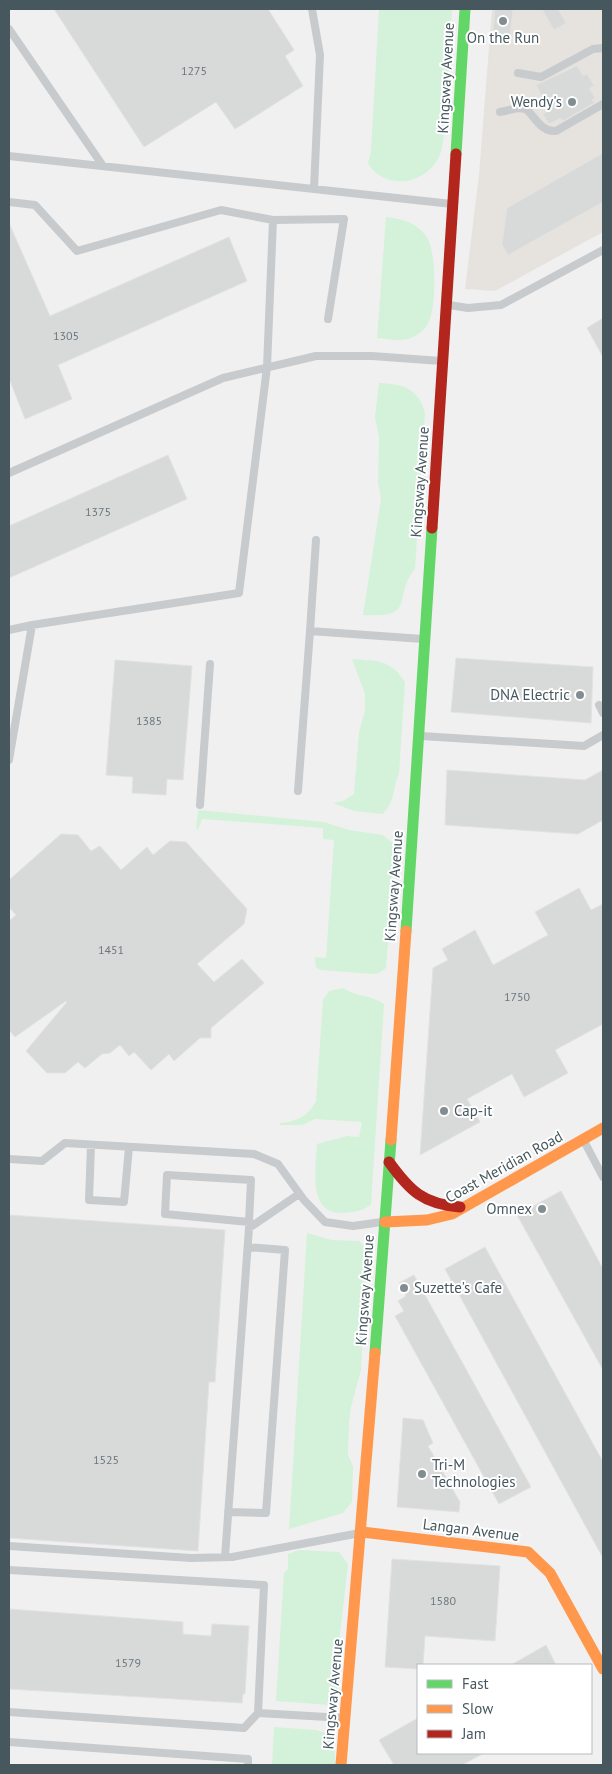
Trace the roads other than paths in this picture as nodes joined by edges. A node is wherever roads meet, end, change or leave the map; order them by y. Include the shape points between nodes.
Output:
1 (312, 9) edge
2 (465, 9) edge
3 (9, 29) edge
4 (603, 48) edge
5 (518, 73) dead end
6 (603, 104) edge
7 (500, 112) dead end
8 (9, 156) edge
9 (103, 166) junction
10 (314, 189) junction
11 (9, 202) edge
12 (453, 204) junction
13 (273, 220) junction
14 (603, 250) edge
15 (446, 304) junction
16 (328, 319) dead end
17 (443, 361) junction
18 (267, 367) junction
19 (9, 473) edge
20 (316, 540) dead end
21 (32, 625) junction
22 (9, 630) edge
23 (310, 631) junction
24 (425, 639) junction
25 (210, 664) dead end
26 (599, 704) dead end
27 (603, 713) edge
28 (603, 735) edge
29 (419, 736) junction
30 (9, 760) edge
31 (298, 791) dead end
32 (200, 805) dead end
33 (603, 1128) edge
34 (582, 1139) junction
35 (91, 1145) junction
36 (129, 1147) junction
37 (9, 1159) edge
38 (389, 1162) junction
39 (603, 1177) edge
40 (299, 1194) junction
41 (465, 1208) junction
42 (385, 1222) junction
43 (249, 1225) junction
44 (248, 1247) junction
45 (228, 1512) junction
46 (362, 1532) junction
47 (9, 1546) edge
48 (225, 1557) junction
49 (9, 1570) edge
50 (603, 1668) edge
51 (9, 1712) edge
52 (258, 1713) junction
53 (346, 1718) junction
54 (9, 1742) edge
55 (248, 1765) edge
56 (341, 1765) edge

1 - 10 lane via 320,55
2 - 12 main road, Kingsway Avenue
3 - 9 lane
4 - 5 lane via 593,49 541,77
6 - 7 lane via 556,131 540,126 526,109
8 - 9 lane
9 - 10 lane
10 - 12 lane
11 - 13 lane via 35,205 77,251 221,210
12 - 15 main road, Kingsway Avenue
13 - 16 lane via 344,219
13 - 18 lane
14 - 15 lane via 500,304 468,308
15 - 17 main road, Kingsway Avenue
17 - 18 lane via 316,356
17 - 24 main road, Kingsway Avenue
18 - 19 lane via 223,378
18 - 21 lane via 240,593
20 - 23 lane
21 - 22 lane
21 - 30 lane
23 - 24 lane
23 - 31 lane
24 - 29 main road, Kingsway Avenue
25 - 32 lane
26 - 27 lane
28 - 29 lane via 584,746
29 - 38 main road, Kingsway Avenue
33 - 34 main road, Coast Meridian Road
34 - 39 lane
34 - 41 main road, Coast Meridian Road
35 - 36 lane
35 - 36 lane via 89,1200 124,1202
35 - 37 lane via 65,1143 42,1161
36 - 40 lane via 254,1154 278,1164
38 - 41 main road via 419,1197 436,1206
38 - 42 main road, Kingsway Avenue
40 - 42 lane via 325,1222 353,1226
40 - 43 lane
41 - 42 main road, Coast Meridian Road via 436,1218
42 - 46 main road, Kingsway Avenue
43 - 43 lane via 251,1180 167,1175 165,1214
43 - 44 lane
44 - 45 lane
44 - 45 lane via 285,1250 266,1513
45 - 48 lane
46 - 48 lane
46 - 50 main road, Langan Avenue via 528,1552 550,1572
46 - 53 main road, Kingsway Avenue
47 - 48 lane via 191,1558
49 - 52 lane via 264,1585
51 - 52 lane via 244,1728
52 - 53 lane
53 - 56 main road, Kingsway Avenue
54 - 55 lane via 248,1759

